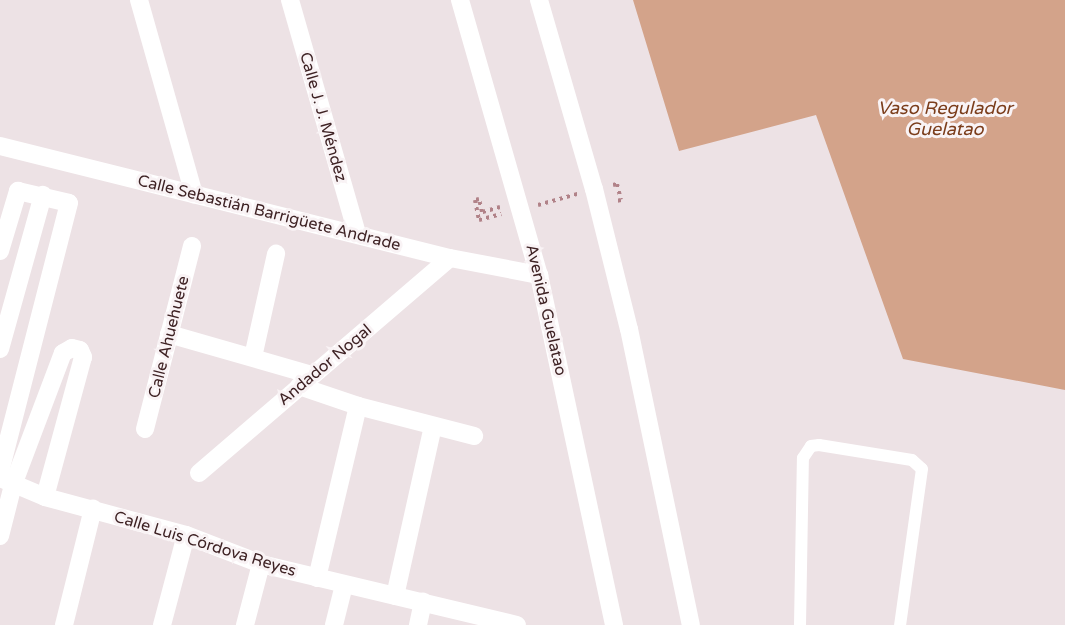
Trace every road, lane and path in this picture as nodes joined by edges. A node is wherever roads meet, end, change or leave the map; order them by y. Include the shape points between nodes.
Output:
1 (139, 0) edge
2 (290, 0) edge
3 (460, 0) edge
4 (539, 0) edge
5 (0, 146) edge
6 (606, 187) dead end
7 (583, 193) dead end
8 (194, 194) junction
9 (43, 195) junction
10 (621, 200) dead end
11 (525, 208) dead end
12 (514, 211) dead end
13 (482, 212) dead end
14 (357, 234) junction
15 (192, 246) dead end
16 (0, 251) edge
17 (276, 254) dead end
18 (450, 258) junction
19 (539, 275) junction
20 (8, 320) junction
21 (36, 328) junction
22 (169, 334) junction
23 (0, 349) edge
24 (253, 357) junction
25 (306, 381) junction
26 (358, 406) junction
27 (433, 426) junction
28 (145, 429) dead end
29 (474, 436) dead end
30 (199, 473) dead end
31 (4, 478) edge
32 (45, 497) junction
33 (93, 509) junction
34 (186, 535) junction
35 (0, 536) edge
36 (261, 564) junction
37 (317, 578) junction
38 (344, 585) junction
39 (395, 596) junction
40 (423, 603) junction
41 (508, 624) edge
42 (64, 625) edge
43 (162, 625) edge
44 (245, 625) edge
45 (334, 625) edge
46 (418, 625) edge
47 (614, 625) edge
48 (691, 625) edge
49 (800, 625) edge
50 (900, 625) edge

1 - 8 street
2 - 14 street, Calle J. J. Méndez
3 - 19 street, Avenida Guelatao
4 - 48 street via 629,329
5 - 8 street, Calle Sebastián Barrigüete Andrade
6 - 10 path via 617,184
7 - 11 path
8 - 14 street, Calle Sebastián Barrigüete Andrade
9 - 16 street via 16,193
9 - 20 street
9 - 21 street via 69,203
12 - 13 path via 479,220 475,200 479,199
14 - 18 street, Calle Sebastián Barrigüete Andrade
15 - 22 street, Calle Ahuehuete
17 - 24 street
18 - 19 street, Calle Sebastián Barrigüete Andrade
18 - 25 street, Andador Nogal
19 - 47 street, Avenida Guelatao
20 - 21 street
20 - 23 street
21 - 31 street
22 - 24 street
22 - 28 street, Calle Ahuehuete
24 - 25 street
25 - 26 street
25 - 30 street, Andador Nogal
26 - 27 street
26 - 37 street
27 - 29 street
27 - 39 street
31 - 32 street, Calle Luis Córdova Reyes
31 - 32 street via 63,353 69,348 80,350 83,360
31 - 35 street
32 - 33 street, Calle Luis Córdova Reyes
33 - 34 street, Calle Luis Córdova Reyes
33 - 42 street
34 - 36 street, Calle Luis Córdova Reyes
34 - 43 street
36 - 37 street, Calle Luis Córdova Reyes
36 - 44 street
37 - 38 street, Calle Luis Córdova Reyes
38 - 39 street, Calle Luis Córdova Reyes
38 - 45 street
39 - 40 street, Calle Luis Córdova Reyes
40 - 41 street, Calle Luis Córdova Reyes
40 - 46 street
49 - 50 lane via 803,458 811,446 819,445 912,460 922,469

